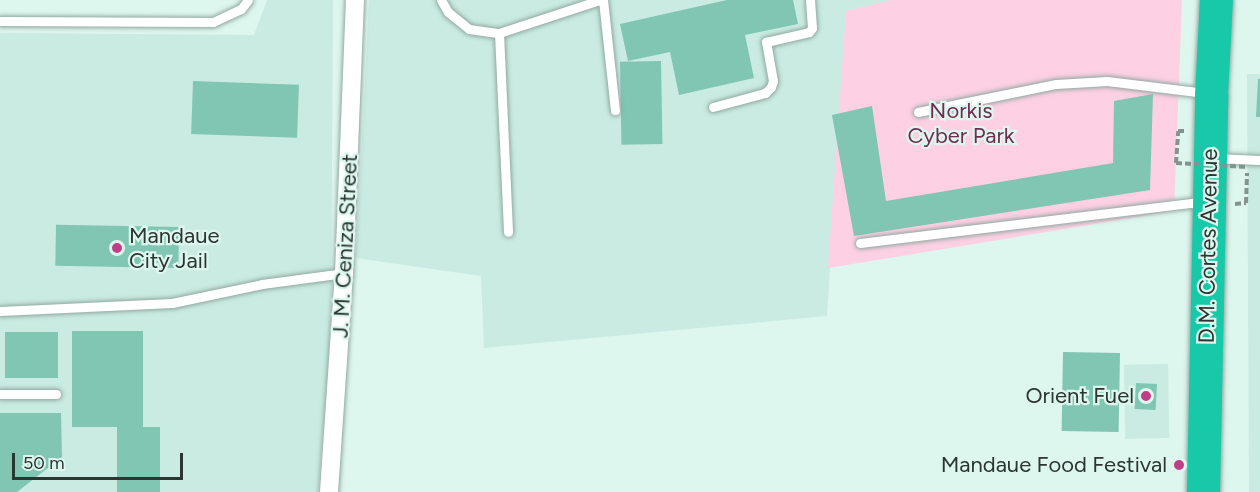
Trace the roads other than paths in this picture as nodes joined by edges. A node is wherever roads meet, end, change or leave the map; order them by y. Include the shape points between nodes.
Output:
1 (248, 0) edge
2 (356, 0) edge
3 (441, 0) edge
4 (601, 0) edge
5 (810, 0) edge
6 (1216, 0) edge
7 (0, 21) edge
8 (499, 33) junction
9 (1210, 94) junction
10 (713, 107) dead end
11 (615, 110) dead end
12 (918, 112) dead end
13 (1209, 158) junction
14 (1260, 160) edge
15 (1209, 205) junction
16 (508, 232) dead end
17 (860, 243) dead end
18 (344, 273) junction
19 (0, 311) edge
20 (0, 394) edge
21 (56, 394) dead end
22 (329, 492) edge
23 (1203, 492) edge

1 - 7 lane via 241,9 213,22
2 - 18 street, J. M. Ceniza Street
3 - 8 lane via 448,12 469,29
4 - 8 lane
4 - 11 lane
5 - 10 lane via 809,32 766,42 771,87 765,93
6 - 9 highway, D.M. Cortes Avenue
8 - 16 lane
9 - 12 lane via 1107,81 1056,84
9 - 13 highway, D.M. Cortes Avenue
13 - 14 lane
13 - 15 highway, D.M. Cortes Avenue
15 - 17 lane via 1192,203
15 - 23 highway, D.M. Cortes Avenue
18 - 19 lane via 262,284 172,303
18 - 22 street, J. M. Ceniza Street
20 - 21 lane

